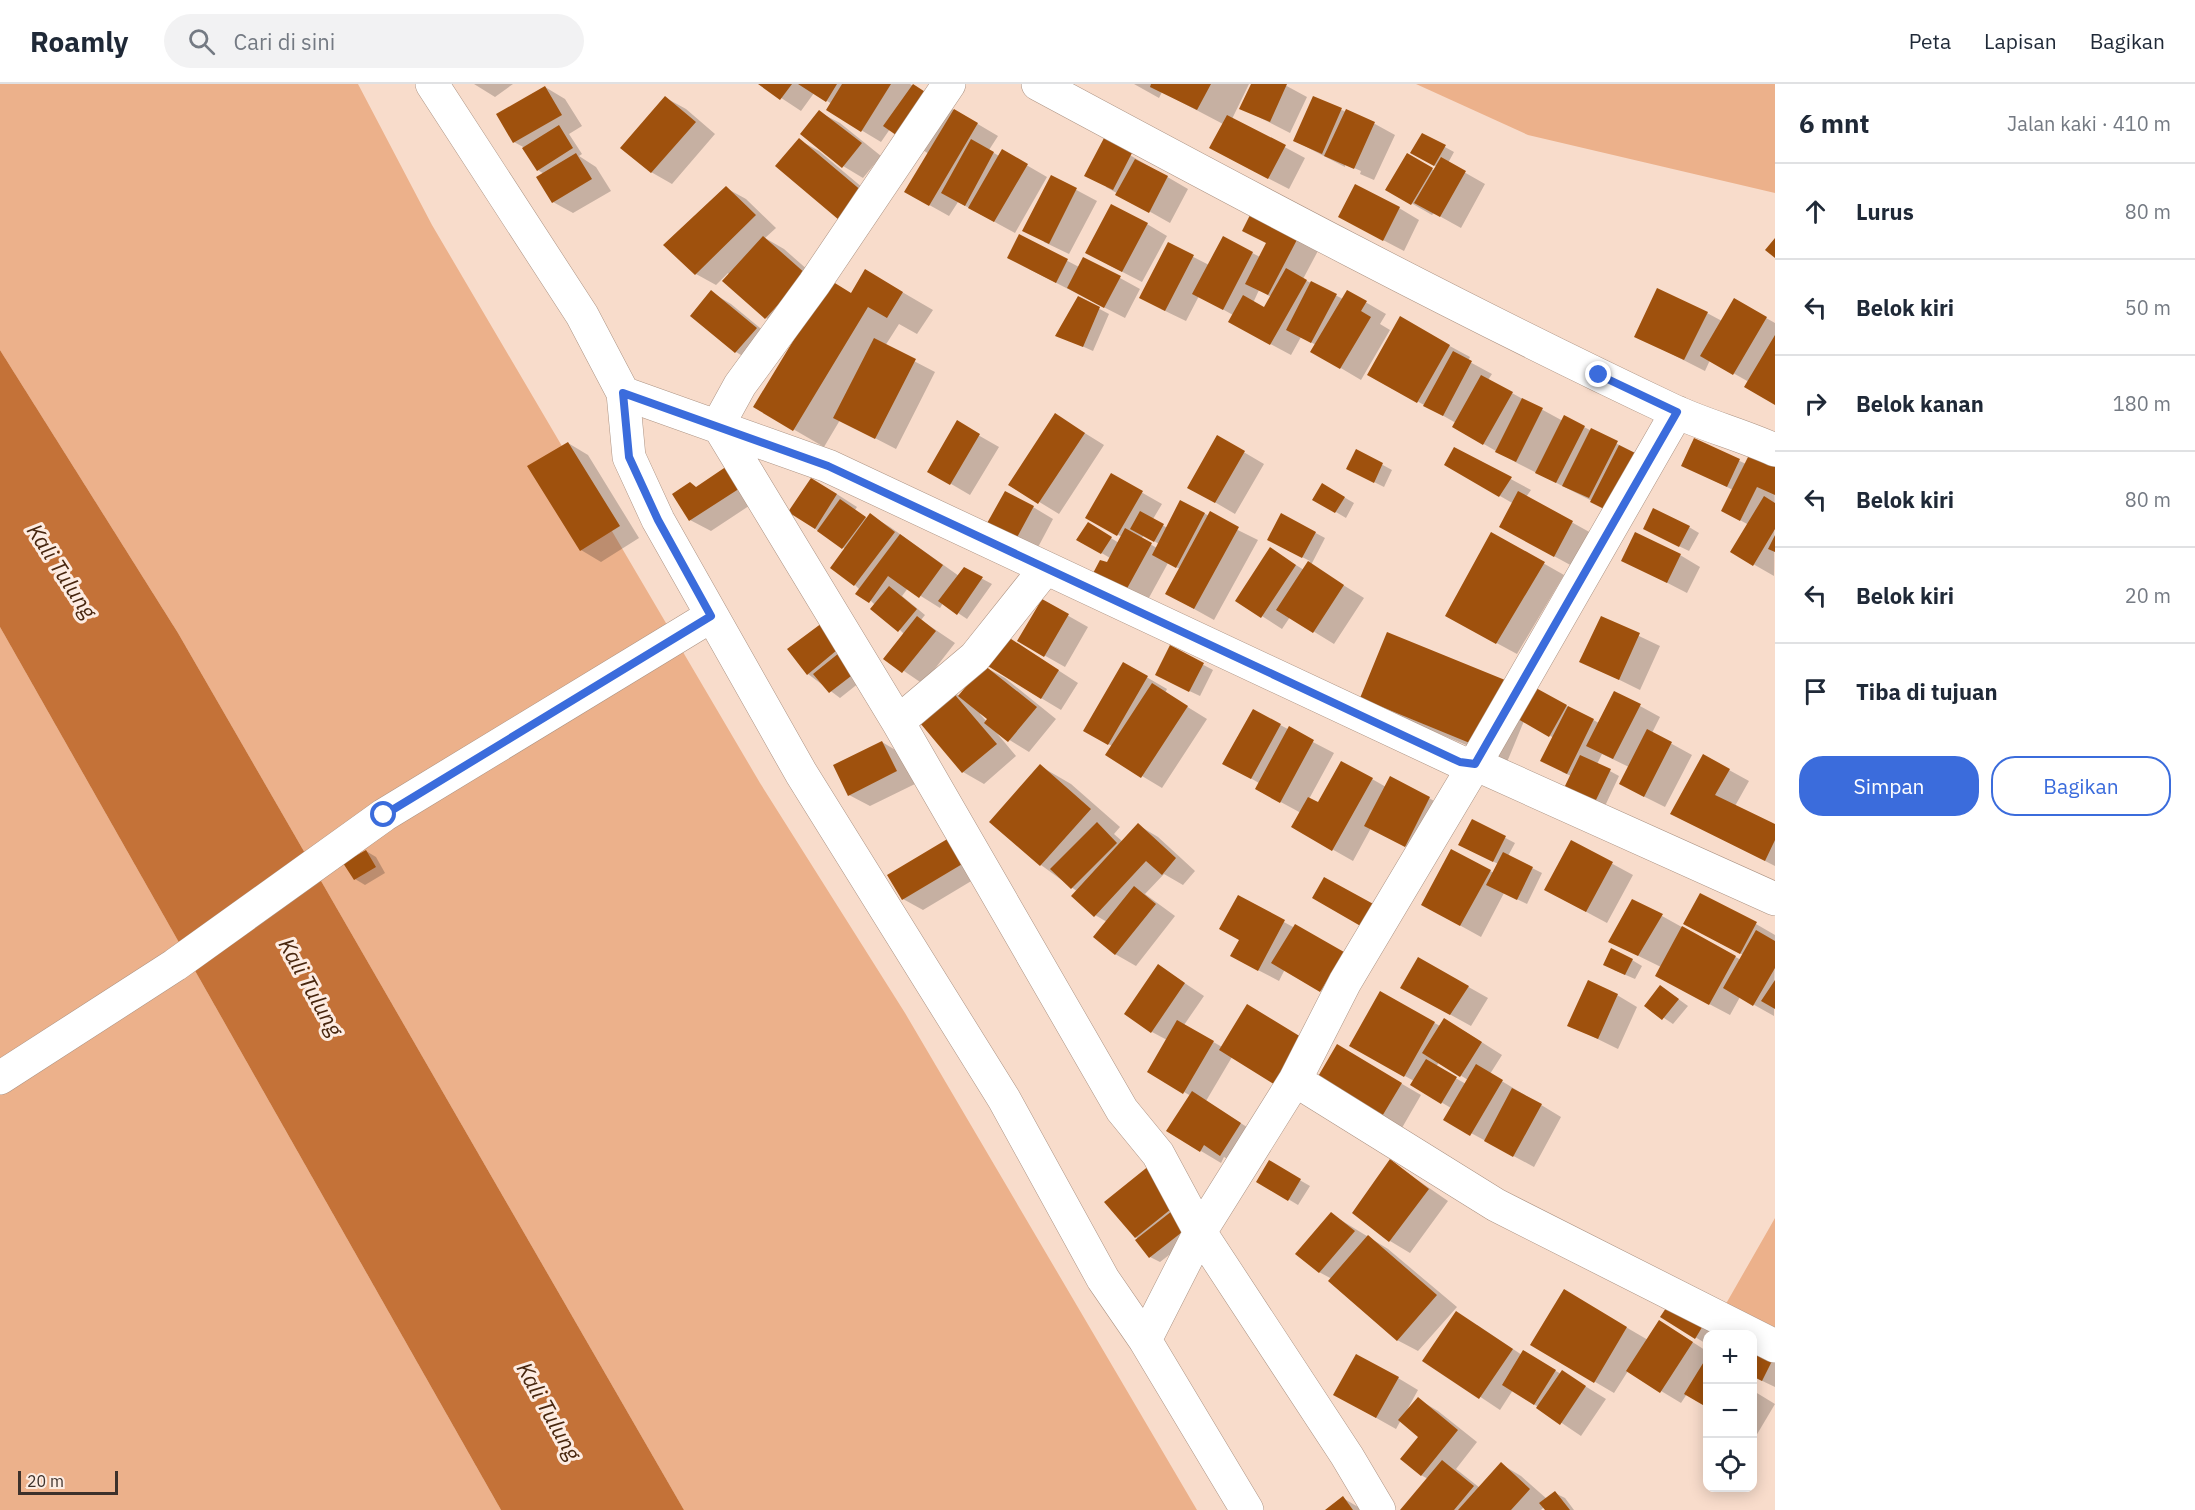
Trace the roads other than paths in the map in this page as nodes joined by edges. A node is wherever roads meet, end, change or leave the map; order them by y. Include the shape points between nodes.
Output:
1 (432, 84) edge
2 (949, 84) edge
3 (1038, 84) edge
4 (623, 393) junction
5 (1677, 412) junction
6 (718, 425) junction
7 (1775, 450) edge
8 (1046, 568) junction
9 (711, 616) junction
10 (898, 722) junction
11 (1475, 764) junction
12 (1775, 899) edge
13 (0, 1078) edge
14 (1295, 1080) junction
15 (1200, 1232) junction
16 (1145, 1340) junction
17 (1775, 1346) edge
18 (1246, 1510) edge
19 (1379, 1510) edge

1 - 4 street via 582,315
2 - 6 street via 814,284 740,385
3 - 5 street via 1254,201
4 - 6 street
4 - 9 street via 629,457 658,520
5 - 7 street
5 - 11 street
6 - 8 street via 828,466
6 - 10 street
8 - 10 street via 975,657
8 - 11 street via 1460,762
9 - 13 street via 384,815 175,965
9 - 16 street via 801,772 1004,1100 1103,1279
10 - 15 street via 1122,1110 1158,1154
11 - 12 street
11 - 14 street via 1345,982
14 - 15 street
14 - 17 street via 1496,1205
15 - 16 street
15 - 19 street
16 - 18 street

